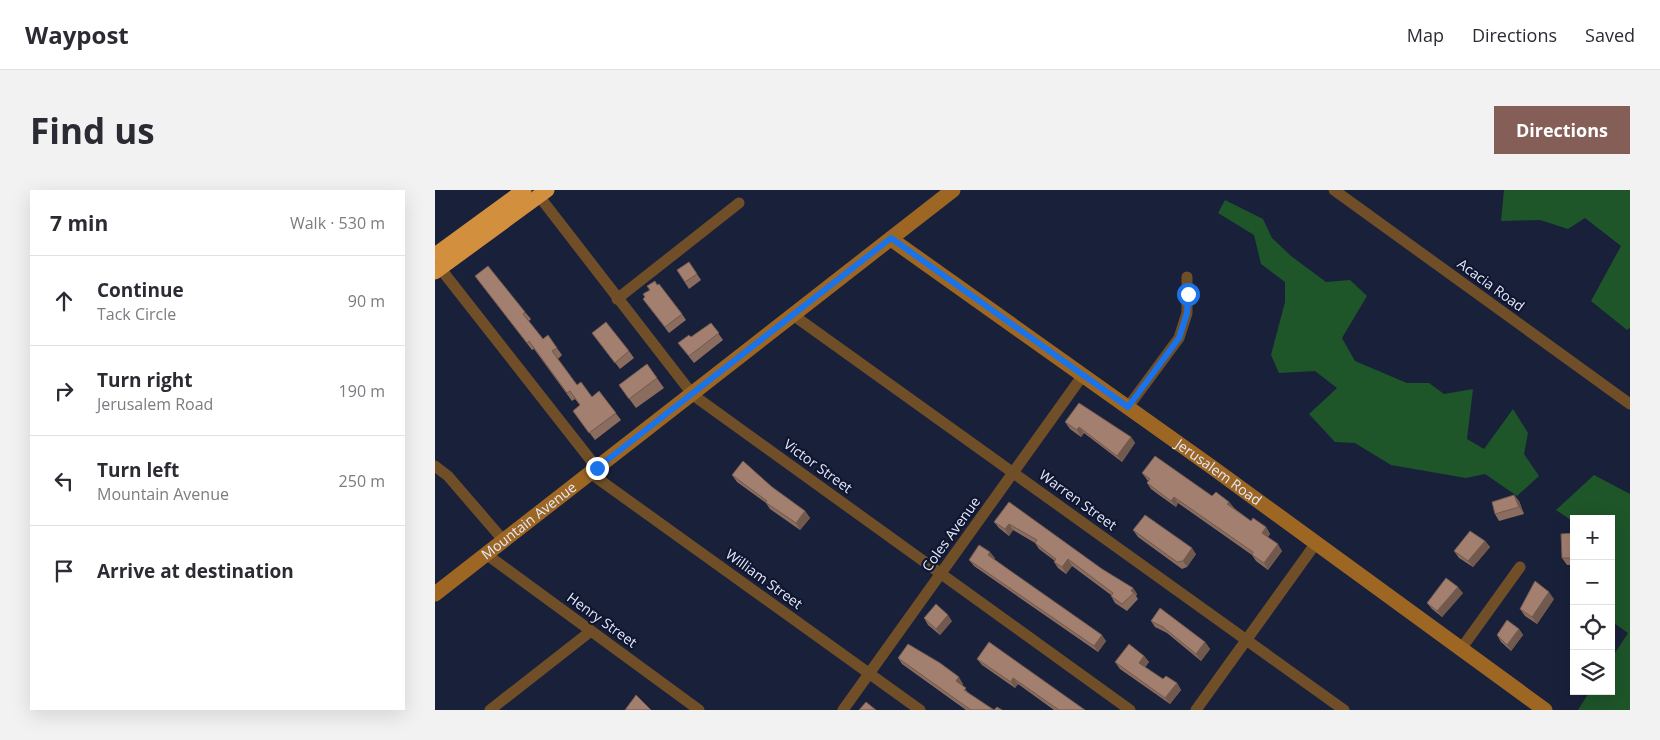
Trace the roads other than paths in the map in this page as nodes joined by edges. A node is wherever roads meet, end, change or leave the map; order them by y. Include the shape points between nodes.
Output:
1 (523, 190) edge
2 (953, 190) edge
3 (1334, 190) edge
4 (543, 193) edge
5 (739, 203) dead end
6 (891, 238) junction
7 (437, 265) edge
8 (1187, 277) dead end
9 (617, 299) junction
10 (793, 314) junction
11 (1083, 375) junction
12 (692, 394) junction
13 (1630, 404) edge
14 (1128, 407) junction
15 (435, 466) edge
16 (593, 471) junction
17 (1013, 472) junction
18 (503, 541) junction
19 (1316, 543) junction
20 (487, 554) junction
21 (1520, 567) dead end
22 (941, 573) junction
23 (435, 594) edge
24 (591, 631) junction
25 (1246, 640) junction
26 (1461, 649) junction
27 (869, 673) junction
28 (695, 709) edge
29 (490, 710) edge
30 (843, 710) edge
31 (920, 710) edge
32 (1130, 710) edge
33 (1196, 710) edge
34 (1344, 710) edge
35 (1545, 710) edge

1 - 7 highway
2 - 6 street, Mountain Avenue
3 - 13 street, Acacia Road
4 - 7 highway
4 - 9 street, Victor Street
5 - 9 street
6 - 10 street, Mountain Avenue
6 - 11 street, Jerusalem Road
7 - 16 street, William Street
8 - 14 street via 1187,313 1179,338
9 - 12 street, Victor Street
10 - 12 street, Mountain Avenue
10 - 17 street, Warren Street
11 - 14 street, Jerusalem Road
11 - 17 street, Coles Avenue
12 - 16 street, Mountain Avenue
12 - 22 street, Victor Street
14 - 19 street, Jerusalem Road
15 - 18 street via 448,476
16 - 18 street, Mountain Avenue
16 - 27 street, William Street
17 - 22 street, Coles Avenue
17 - 25 street, Warren Street
18 - 20 street, Mountain Avenue
19 - 25 street
19 - 26 street, Jerusalem Road
20 - 23 street, Mountain Avenue
20 - 24 street, Henry Street
21 - 26 street
22 - 27 street, Coles Avenue
22 - 32 street, Victor Street
24 - 28 street, Henry Street
24 - 29 street
25 - 33 street
25 - 34 street, Warren Street
26 - 35 street, Jerusalem Road
27 - 30 street, Coles Avenue
27 - 31 street, William Street

